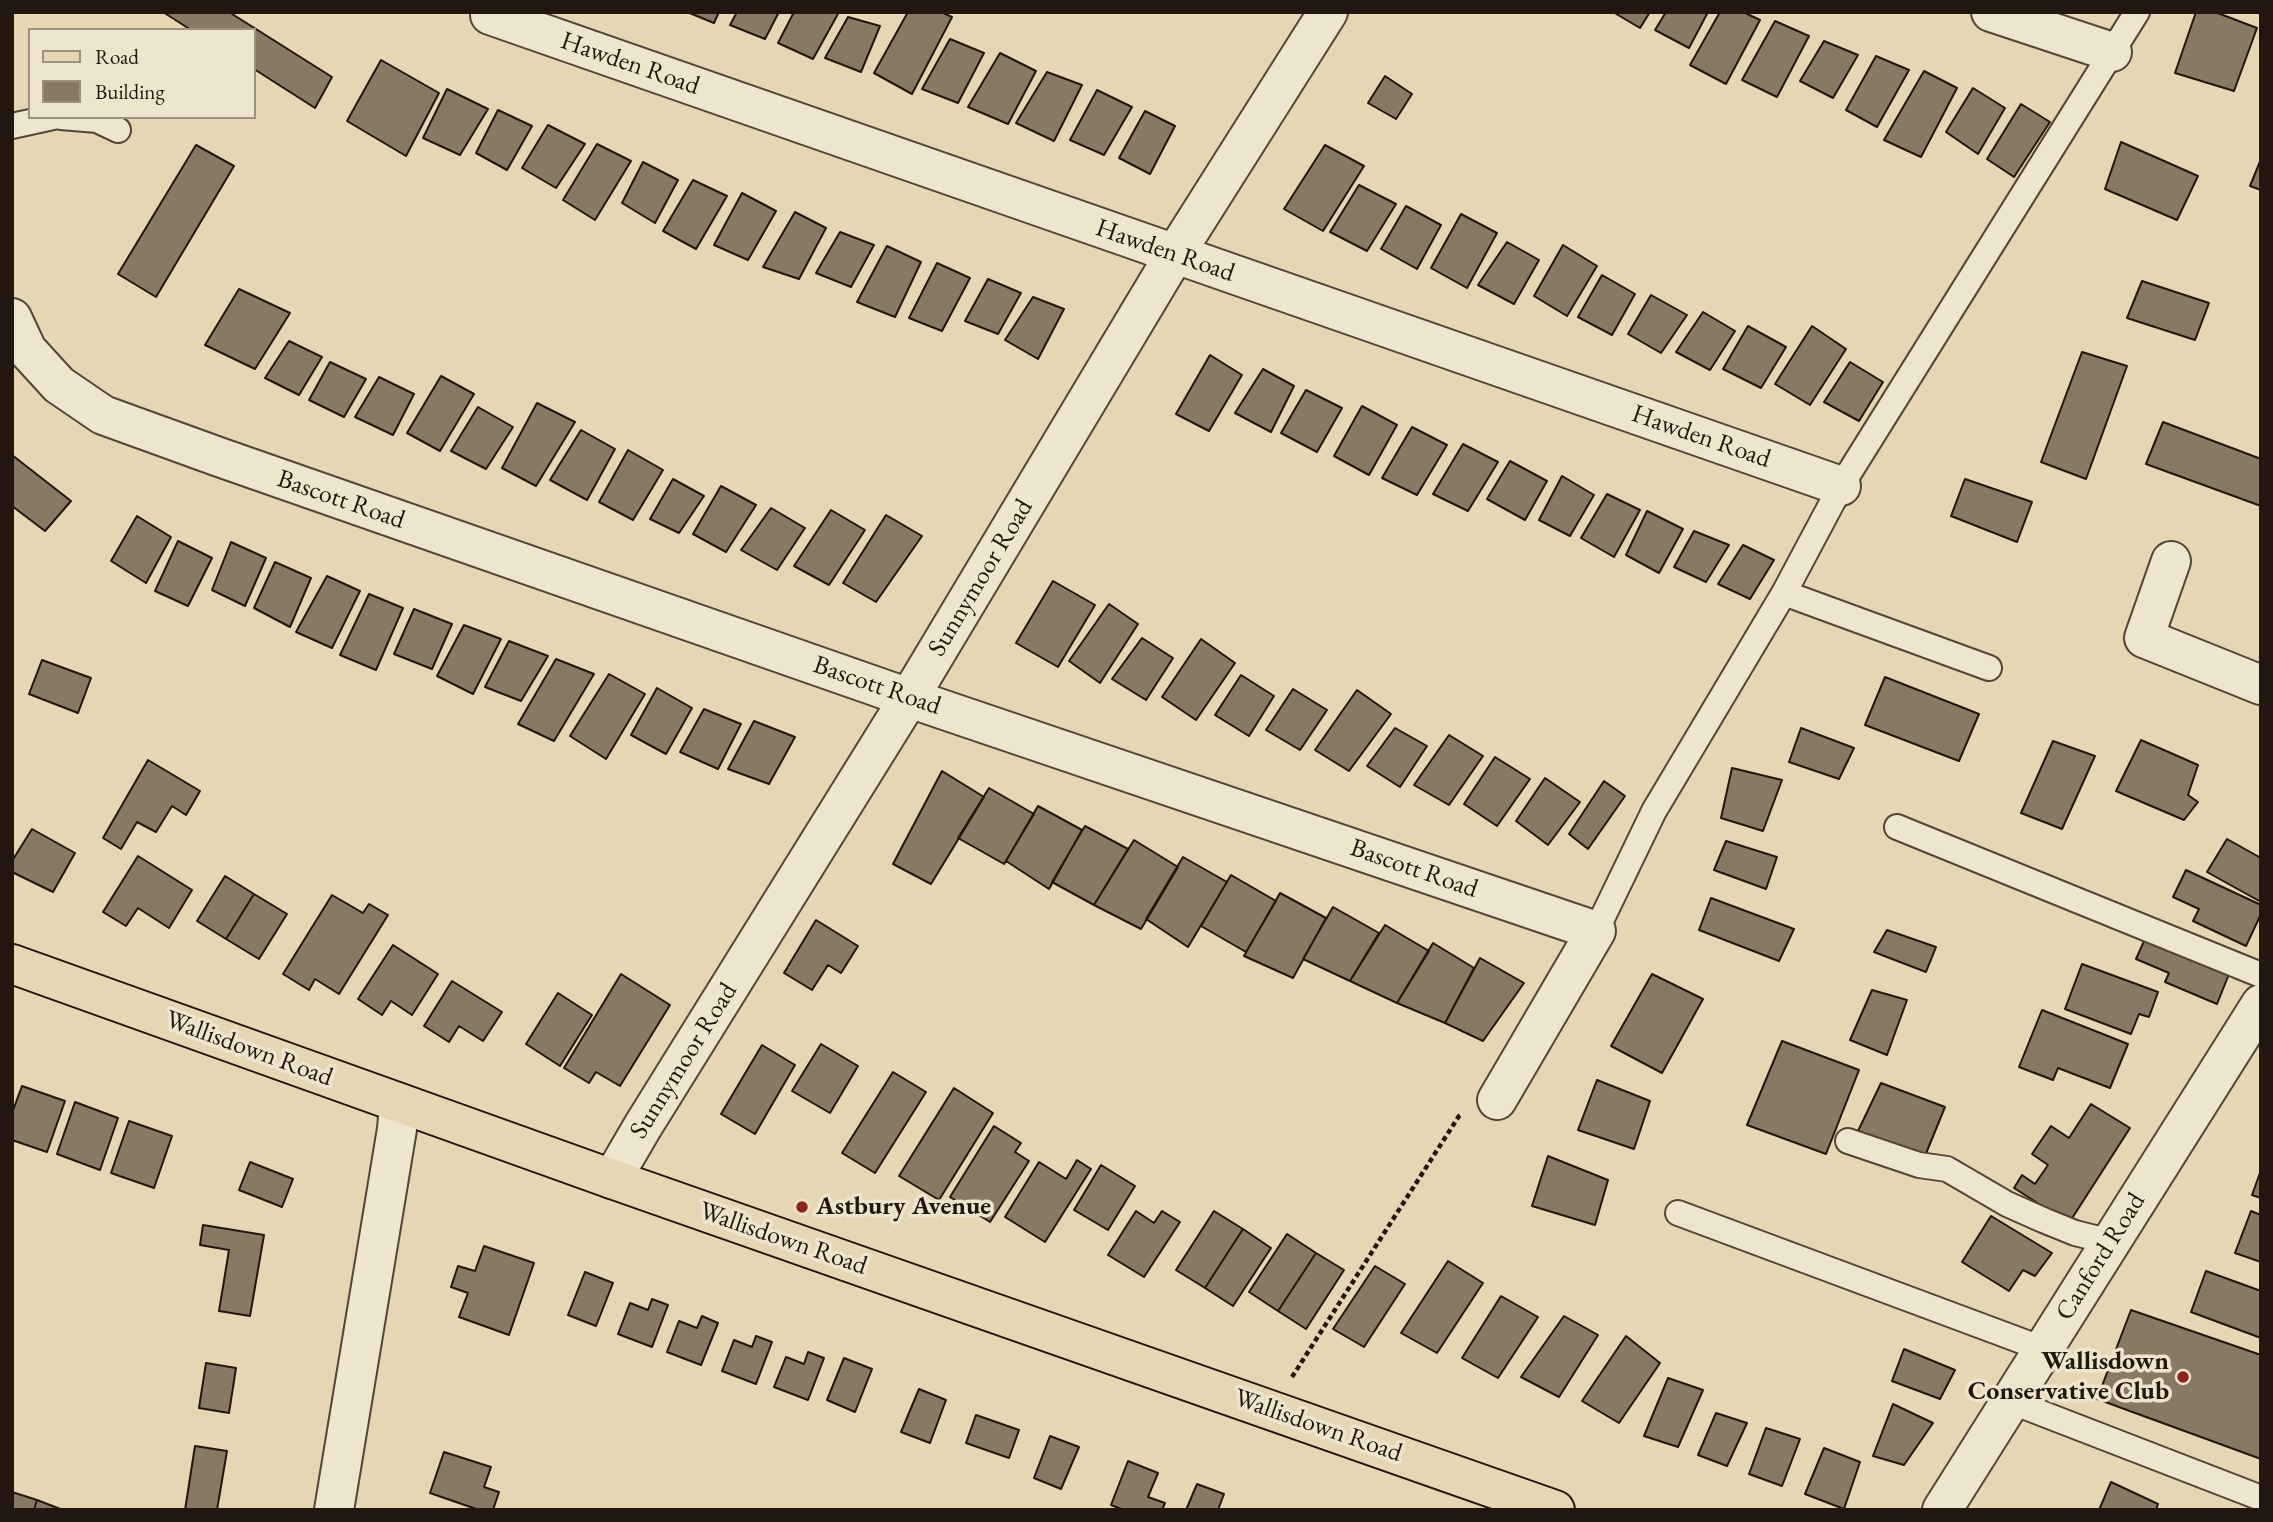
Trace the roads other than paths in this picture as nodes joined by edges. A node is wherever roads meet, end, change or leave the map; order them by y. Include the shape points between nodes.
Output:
1 (1328, 12) edge
2 (1991, 12) edge
3 (2137, 12) edge
4 (491, 13) edge
5 (2112, 52) junction
6 (44, 119) edge
7 (84, 119) edge
8 (12, 126) edge
9 (118, 130) dead end
10 (1175, 254) junction
11 (12, 318) edge
12 (1841, 485) junction
13 (2171, 561) dead end
14 (1784, 593) junction
15 (1989, 668) dead end
16 (2261, 685) edge
17 (909, 698) junction
18 (1897, 827) dead end
19 (1597, 931) junction
20 (12, 964) edge
21 (2261, 975) edge
22 (2261, 1004) edge
23 (1497, 1100) road end
24 (399, 1102) junction
25 (1848, 1141) dead end
26 (612, 1179) junction
27 (1678, 1213) dead end
28 (2111, 1242) junction
29 (2043, 1349) junction
30 (2010, 1401) junction
31 (2261, 1498) edge
32 (1538, 1507) edge
33 (334, 1510) edge
34 (1942, 1510) edge

1 - 10 street, Sunnymoor Road
2 - 5 street
3 - 5 lane
4 - 10 street, Hawden Road
5 - 12 lane
6 - 8 lane
7 - 9 lane
10 - 12 street, Hawden Road
10 - 17 street, Sunnymoor Road
11 - 17 street, Bascott Road via 27,350 59,385 103,415
12 - 14 lane
13 - 16 street via 2144,638
14 - 15 lane
14 - 19 lane via 1654,811
17 - 19 street, Bascott Road
17 - 26 street, Sunnymoor Road
18 - 21 lane
19 - 23 street
20 - 24 main road, Wallisdown Road
22 - 28 street, Canford Road
24 - 26 main road, Wallisdown Road
24 - 33 street
25 - 28 lane via 1947,1170 2043,1220
26 - 32 main road, Wallisdown Road
27 - 29 lane
28 - 29 street, Canford Road
29 - 30 street, Canford Road
30 - 31 lane
30 - 34 street, Canford Road

